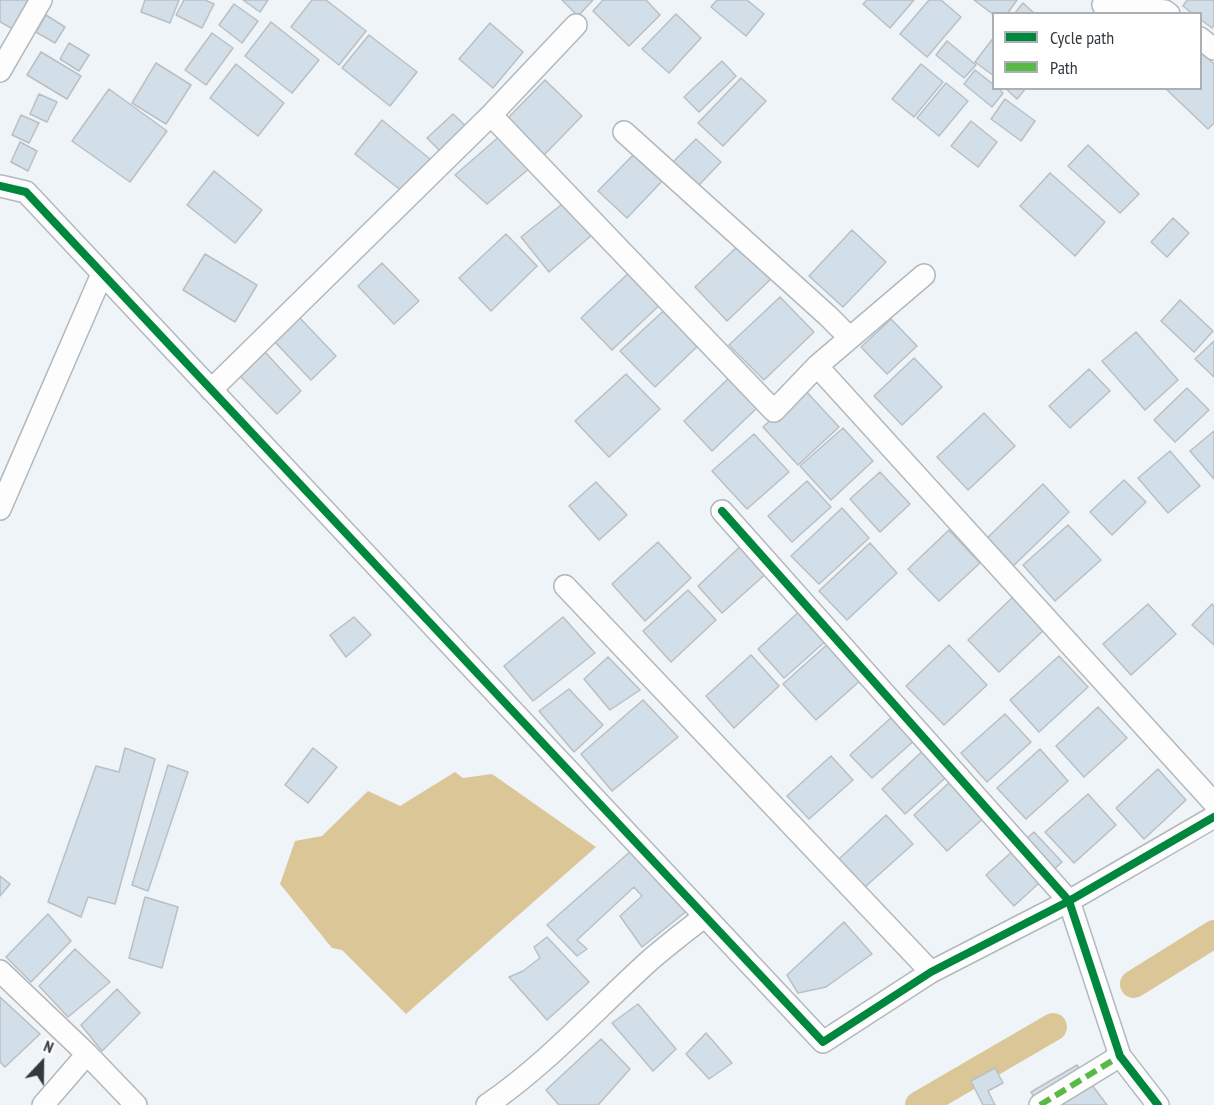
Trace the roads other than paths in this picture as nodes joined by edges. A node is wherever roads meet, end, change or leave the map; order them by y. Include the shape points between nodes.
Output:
1 (41, 0) edge
2 (1099, 2) edge
3 (1166, 12) edge
4 (576, 25) dead end
5 (1202, 40) edge
6 (1214, 49) edge
7 (0, 71) edge
8 (491, 115) junction
9 (624, 132) dead end
10 (0, 186) edge
11 (102, 274) junction
12 (924, 275) dead end
13 (850, 338) junction
14 (816, 366) junction
15 (211, 390) junction
16 (0, 509) edge
17 (722, 511) dead end
18 (565, 586) dead end
19 (1214, 803) edge
20 (1214, 818) edge
21 (1069, 901) junction
22 (705, 916) junction
23 (0, 971) edge
24 (931, 972) junction
25 (87, 1054) junction
26 (1120, 1056) junction
27 (43, 1105) edge
28 (136, 1105) edge
29 (487, 1105) edge
30 (1040, 1105) edge
31 (1158, 1105) edge

1 - 7 street
2 - 3 street
4 - 8 street
5 - 6 street
8 - 14 street via 774,411
8 - 15 street
9 - 13 street
10 - 11 street via 26,192
11 - 15 street
11 - 16 street
12 - 13 street
13 - 14 street
14 - 19 street
15 - 22 street
17 - 21 street
18 - 24 street
20 - 21 street
21 - 24 street
21 - 26 street
22 - 24 street via 823,1042
22 - 29 street via 650,961 511,1089
23 - 25 street
25 - 27 street
25 - 28 street
26 - 30 street
26 - 31 street

